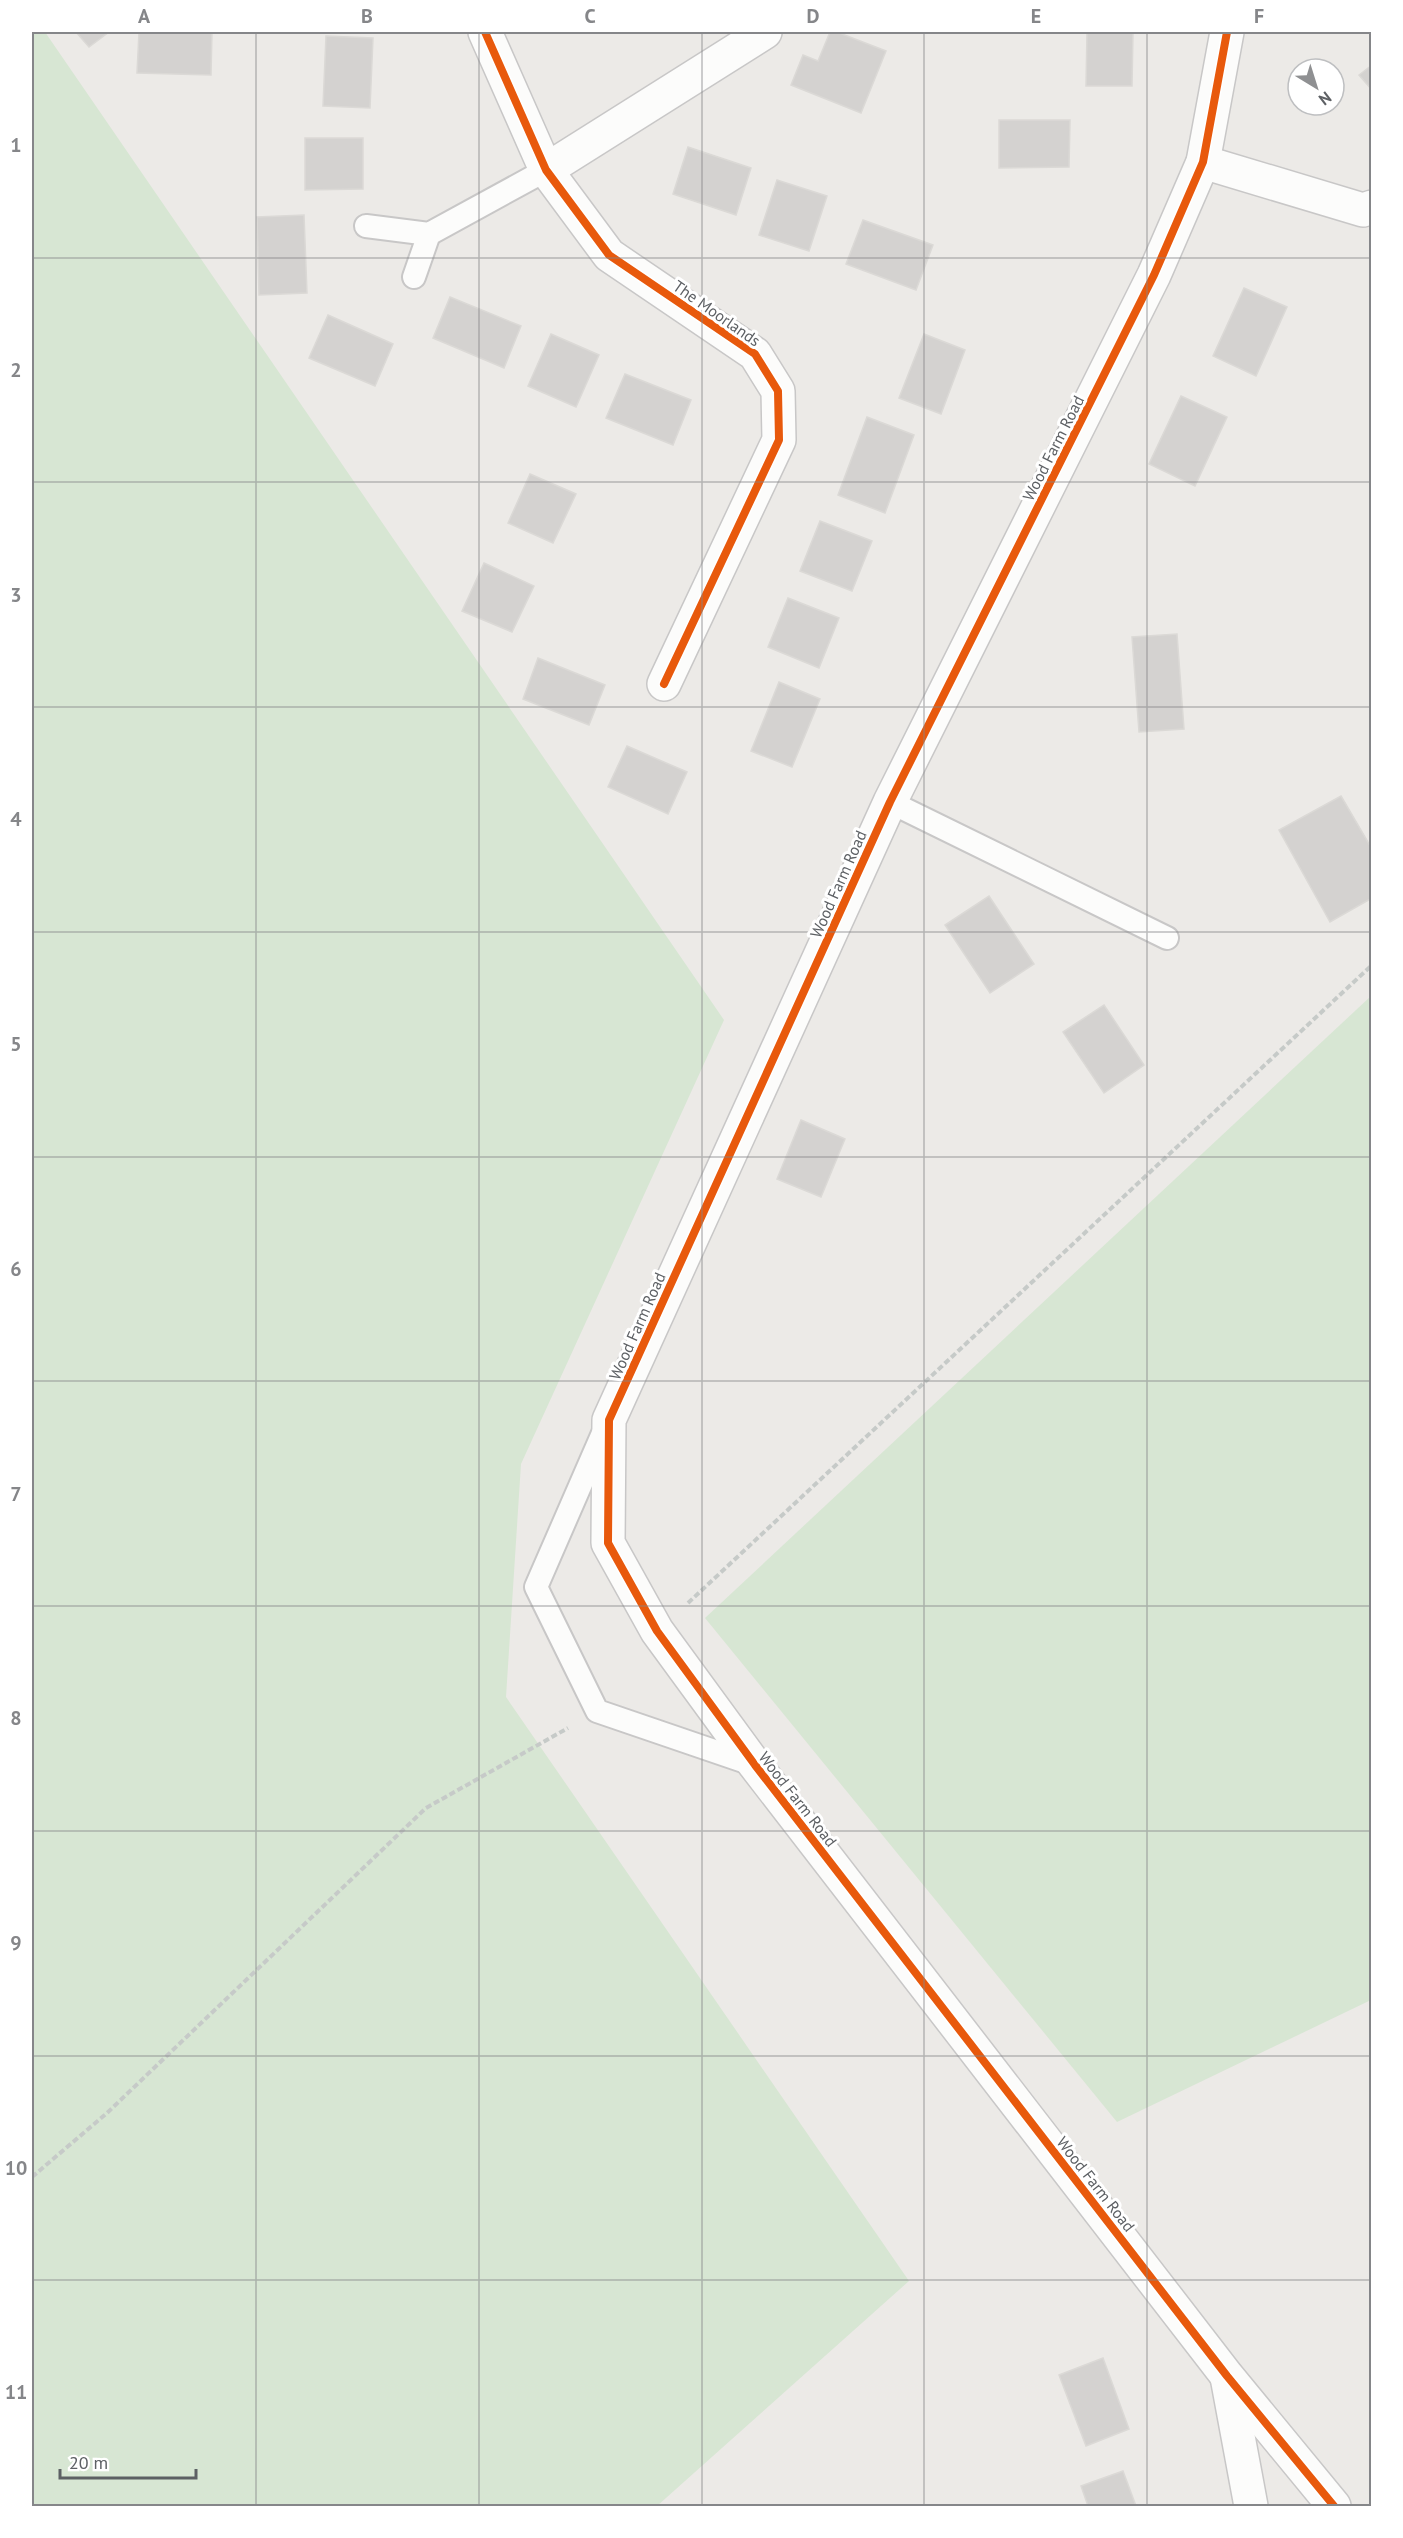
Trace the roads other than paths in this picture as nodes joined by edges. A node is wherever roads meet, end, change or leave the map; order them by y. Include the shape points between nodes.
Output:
1 (485, 32) edge
2 (765, 32) edge
3 (1227, 32) edge
4 (1203, 162) junction
5 (546, 170) junction
6 (1371, 207) edge
7 (366, 226) dead end
8 (429, 234) junction
9 (414, 277) dead end
10 (664, 684) dead end
11 (890, 802) junction
12 (1167, 938) dead end
13 (609, 1420) junction
14 (755, 1765) junction
15 (1227, 2376) junction
16 (1251, 2506) edge
17 (1334, 2506) edge

1 - 5 street, The Moorlands
2 - 5 street
3 - 4 street, Wood Farm Road
4 - 6 street via 1363,210
4 - 11 street, Wood Farm Road via 1154,275
5 - 8 lane
5 - 10 street, The Moorlands via 609,255 755,354 778,391 779,440
7 - 8 lane
8 - 9 lane
11 - 12 lane
11 - 13 street, Wood Farm Road
13 - 14 street, Wood Farm Road via 608,1544 657,1631
13 - 14 lane via 536,1587 597,1711
14 - 15 street, Wood Farm Road
15 - 16 street
15 - 17 street, Wood Farm Road

